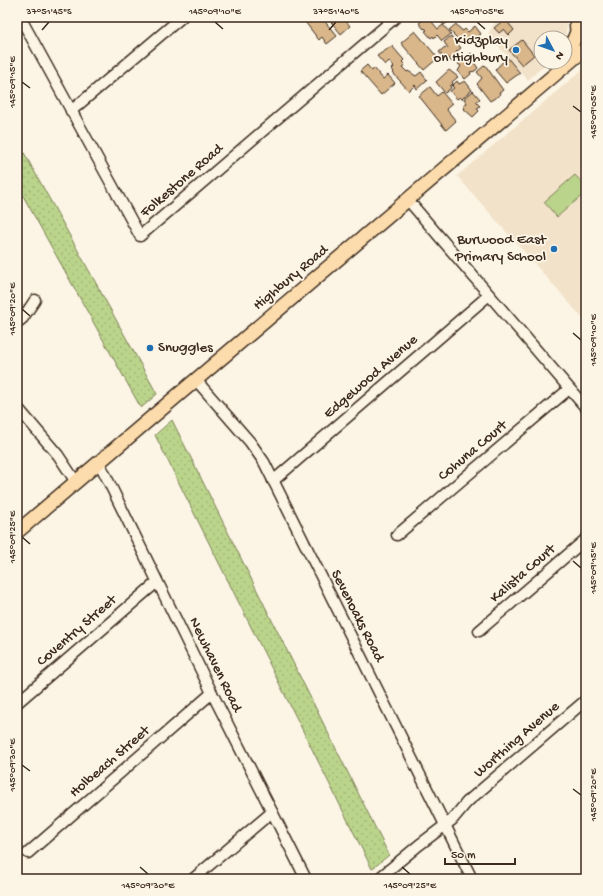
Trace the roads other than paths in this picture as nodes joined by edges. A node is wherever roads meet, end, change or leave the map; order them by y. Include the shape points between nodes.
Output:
1 (20, 17) edge
2 (182, 17) edge
3 (396, 17) edge
4 (576, 17) edge
5 (573, 43) edge
6 (586, 48) edge
7 (573, 58) edge
8 (586, 59) edge
9 (573, 62) edge
10 (558, 70) edge
11 (71, 111) junction
12 (408, 200) junction
13 (489, 295) junction
14 (35, 300) dead end
15 (17, 323) edge
16 (196, 380) junction
17 (569, 388) junction
18 (17, 407) edge
19 (586, 408) edge
20 (99, 462) junction
21 (79, 479) junction
22 (273, 481) junction
23 (17, 532) edge
24 (397, 535) dead end
25 (586, 539) edge
26 (157, 582) junction
27 (479, 631) dead end
28 (212, 693) junction
29 (586, 700) edge
30 (17, 703) edge
31 (272, 812) junction
32 (443, 823) junction
33 (28, 853) dead end
34 (192, 879) edge
35 (306, 879) edge
36 (378, 879) edge
37 (472, 879) edge

1 - 11 street, Folkestone Road
2 - 11 street
3 - 11 street, Folkestone Road via 140,236
4 - 5 main road via 577,32
6 - 7 main road, Highbury Road
8 - 9 main road
10 - 12 main road, Highbury Road
12 - 13 street
12 - 16 main road, Highbury Road
13 - 17 street
13 - 22 street, Edgewood Avenue
14 - 15 street
16 - 20 main road, Highbury Road
16 - 22 street, Sevenoaks Road via 250,442
17 - 19 street
17 - 24 street, Cohuna Court
18 - 21 street
20 - 21 main road, Highbury Road
20 - 26 street, Newhaven Road
21 - 23 main road, Highbury Road
22 - 32 street, Sevenoaks Road
25 - 27 street, Kalista Court
26 - 28 street, Newhaven Road
26 - 30 street, Coventry Street
28 - 31 street, Newhaven Road
28 - 33 street, Holbeach Street
29 - 32 street, Worthing Avenue
31 - 34 street
31 - 35 street, Newhaven Road
32 - 36 street, Worthing Avenue
32 - 37 street, Sevenoaks Road

